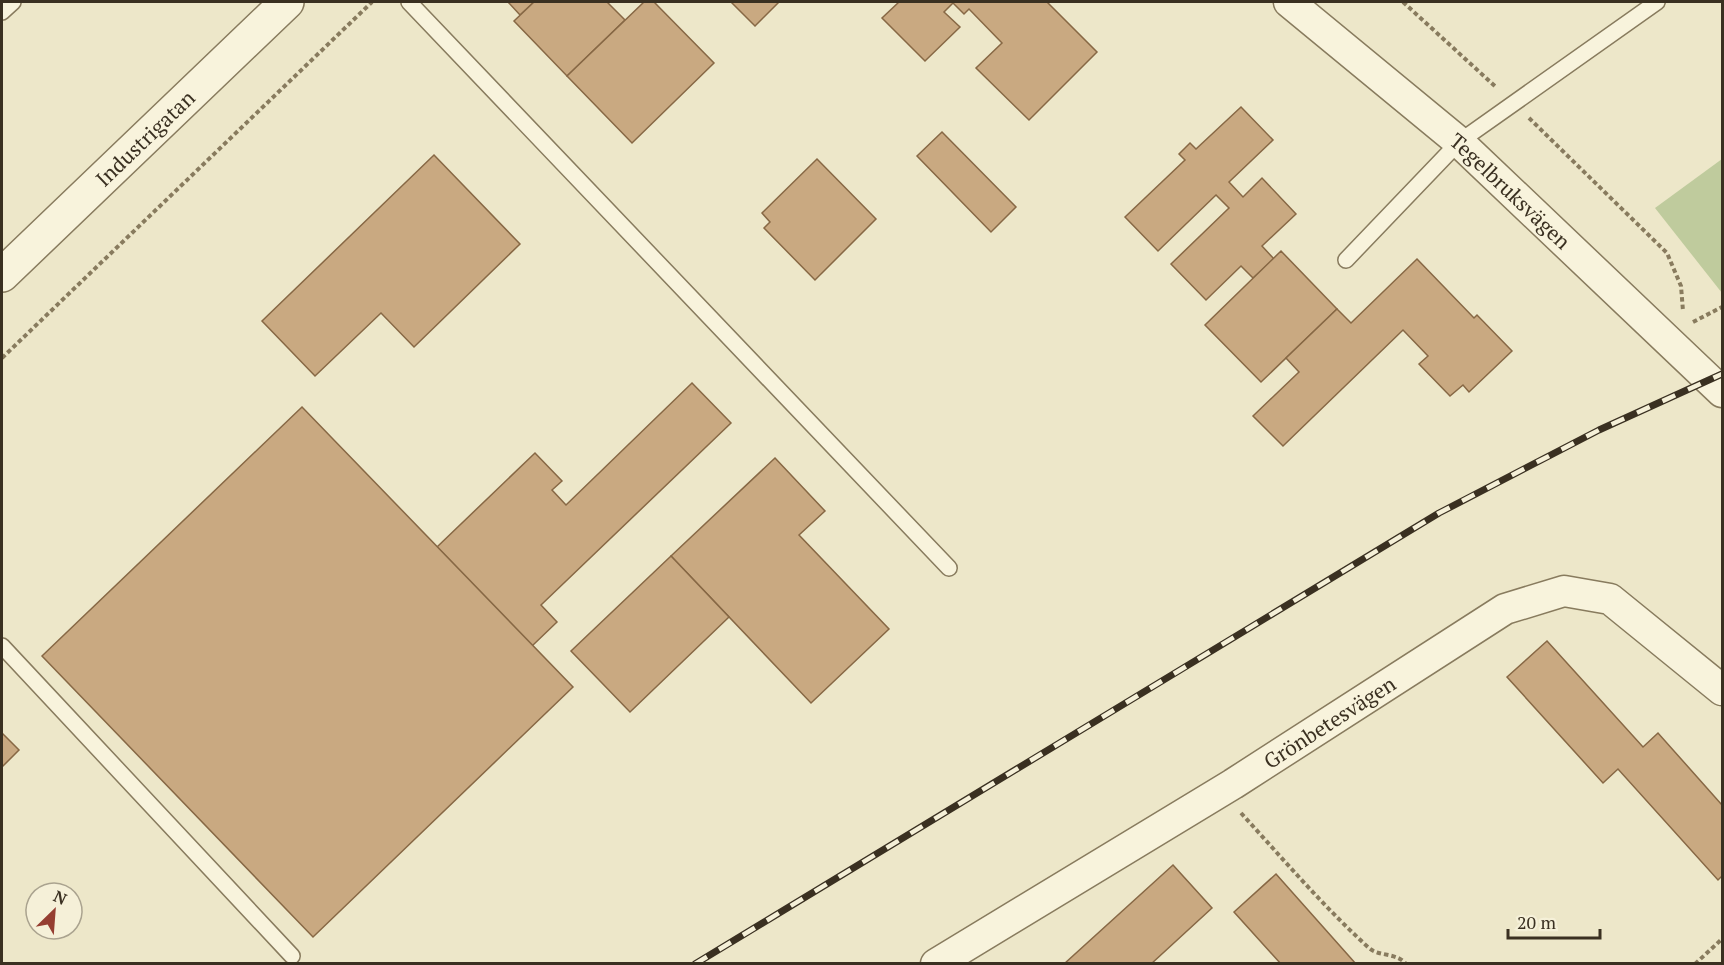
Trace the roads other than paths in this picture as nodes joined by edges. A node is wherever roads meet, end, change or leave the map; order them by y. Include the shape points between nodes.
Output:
1 (13, 2) edge
2 (287, 2) edge
3 (409, 2) edge
4 (1289, 2) edge
5 (1657, 2) edge
6 (2, 12) edge
7 (1459, 142) junction
8 (1346, 260) dead end
9 (2, 275) edge
10 (1722, 392) edge
11 (949, 568) dead end
12 (2, 646) edge
13 (1722, 690) edge
14 (292, 956) dead end
15 (936, 963) edge

1 - 6 lane
2 - 9 street, Industrigatan
3 - 11 lane
4 - 7 street, Tegelbruksvägen
5 - 7 lane
7 - 8 lane
7 - 10 street, Tegelbruksvägen
12 - 14 lane
13 - 15 street, Grönbetesvägen via 1610,599 1564,591 1505,609 1221,791

